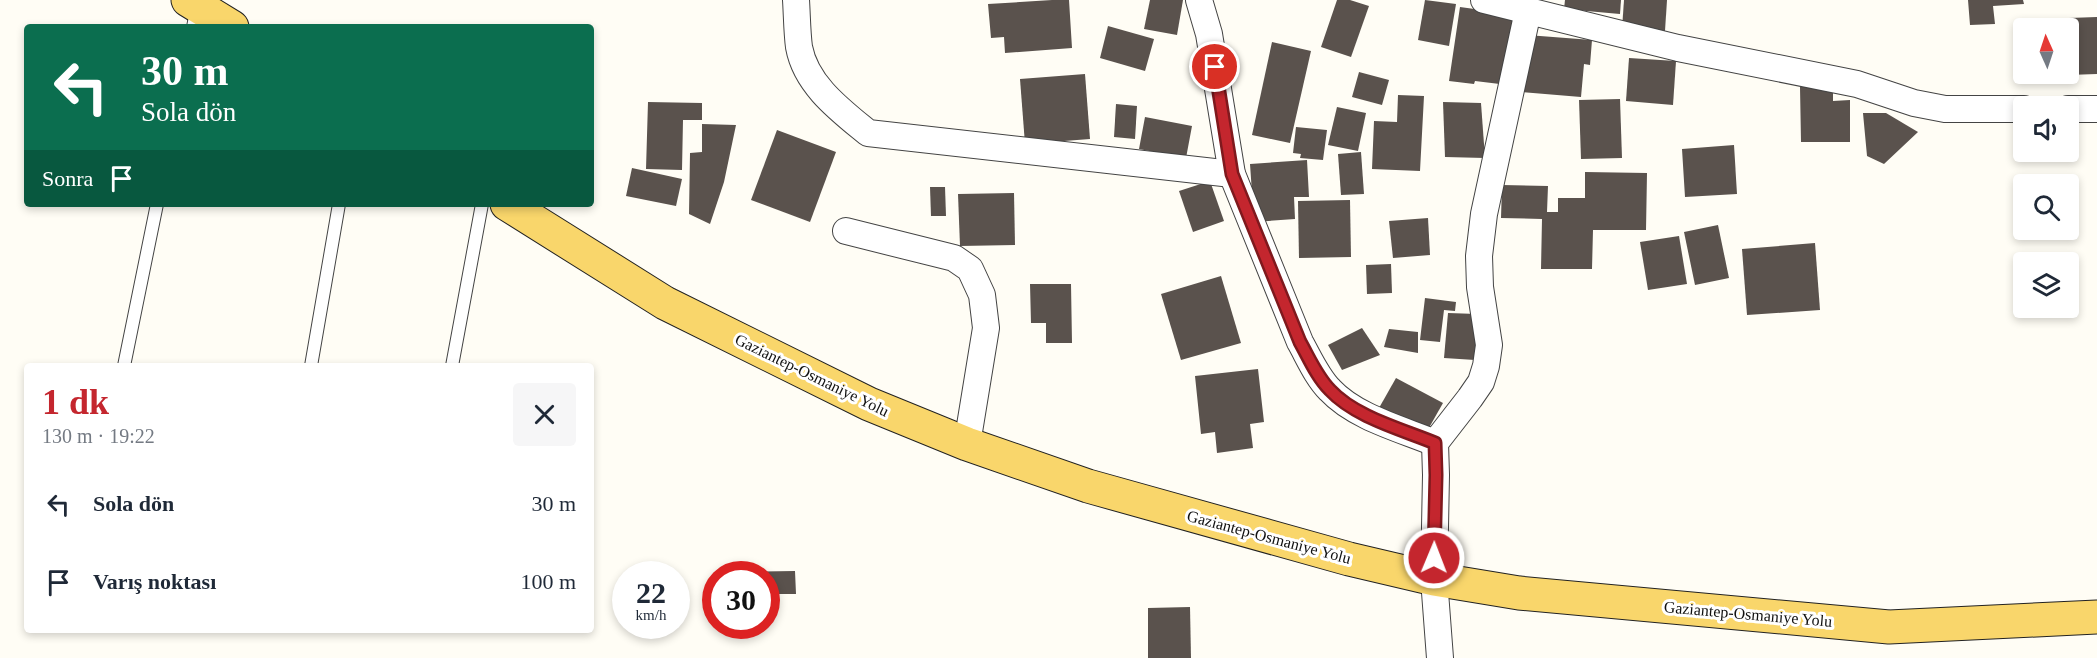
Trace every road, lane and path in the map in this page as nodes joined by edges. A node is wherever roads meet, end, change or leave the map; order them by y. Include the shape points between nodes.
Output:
1 (795, 0) edge
2 (1199, 0) edge
3 (1484, 0) edge
4 (193, 11) edge
5 (1528, 11) junction
6 (225, 24) edge
7 (2013, 109) edge
8 (2079, 109) edge
9 (2097, 109) edge
10 (1232, 174) junction
11 (156, 207) edge
12 (338, 207) edge
13 (481, 207) edge
14 (512, 207) edge
15 (846, 231) dead end
16 (125, 363) edge
17 (312, 363) edge
18 (453, 363) edge
19 (1435, 443) junction
20 (967, 444) junction
21 (1434, 579) junction
22 (2097, 617) edge
23 (1440, 658) edge

1 - 10 street via 799,49 809,76 832,104 868,133
2 - 10 street via 1209,34
3 - 5 street
4 - 6 main road
5 - 7 street via 1678,48 1857,84 1914,103 1945,109
5 - 19 street via 1481,235 1486,366 1470,398
8 - 9 street
10 - 19 street via 1300,342 1330,390 1352,409
11 - 16 lane
12 - 17 lane
13 - 18 lane
14 - 20 main road, Gaziantep-Osmaniye Yolu via 665,303 869,404
15 - 20 street via 954,258 970,269 982,295 986,328
19 - 21 street
20 - 21 main road, Gaziantep-Osmaniye Yolu via 1088,486
21 - 22 main road, Gaziantep-Osmaniye Yolu via 1519,593 1889,627
21 - 23 street

